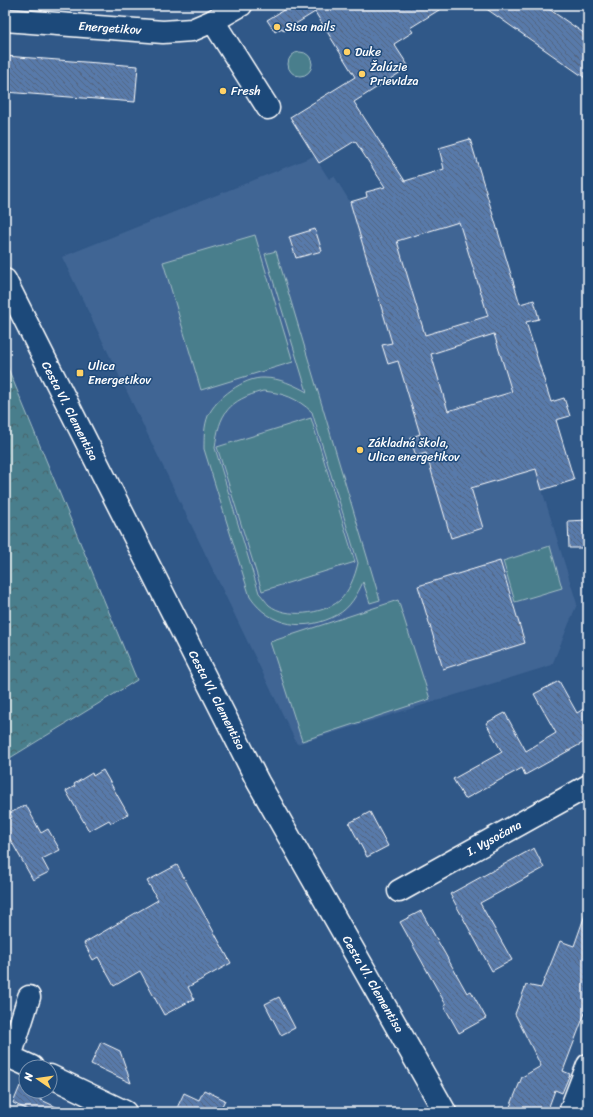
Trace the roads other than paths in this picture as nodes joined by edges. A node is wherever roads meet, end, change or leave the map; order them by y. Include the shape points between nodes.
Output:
1 (241, 5) edge
2 (5, 20) edge
3 (213, 21) junction
4 (268, 108) dead end
5 (5, 280) edge
6 (588, 786) edge
7 (399, 891) dead end
8 (29, 997) dead end
9 (18, 1061) edge
10 (588, 1065) edge
11 (58, 1080) edge
12 (125, 1112) edge
13 (445, 1112) edge
14 (570, 1112) edge

1 - 3 street, Energetikov
2 - 3 street, Energetikov via 163,32 192,30
3 - 4 street
5 - 13 street, Cesta Vl. Clementisa via 258,782
6 - 7 street, I. Vysočana
8 - 9 street via 10,1057
10 - 14 street
11 - 12 street

